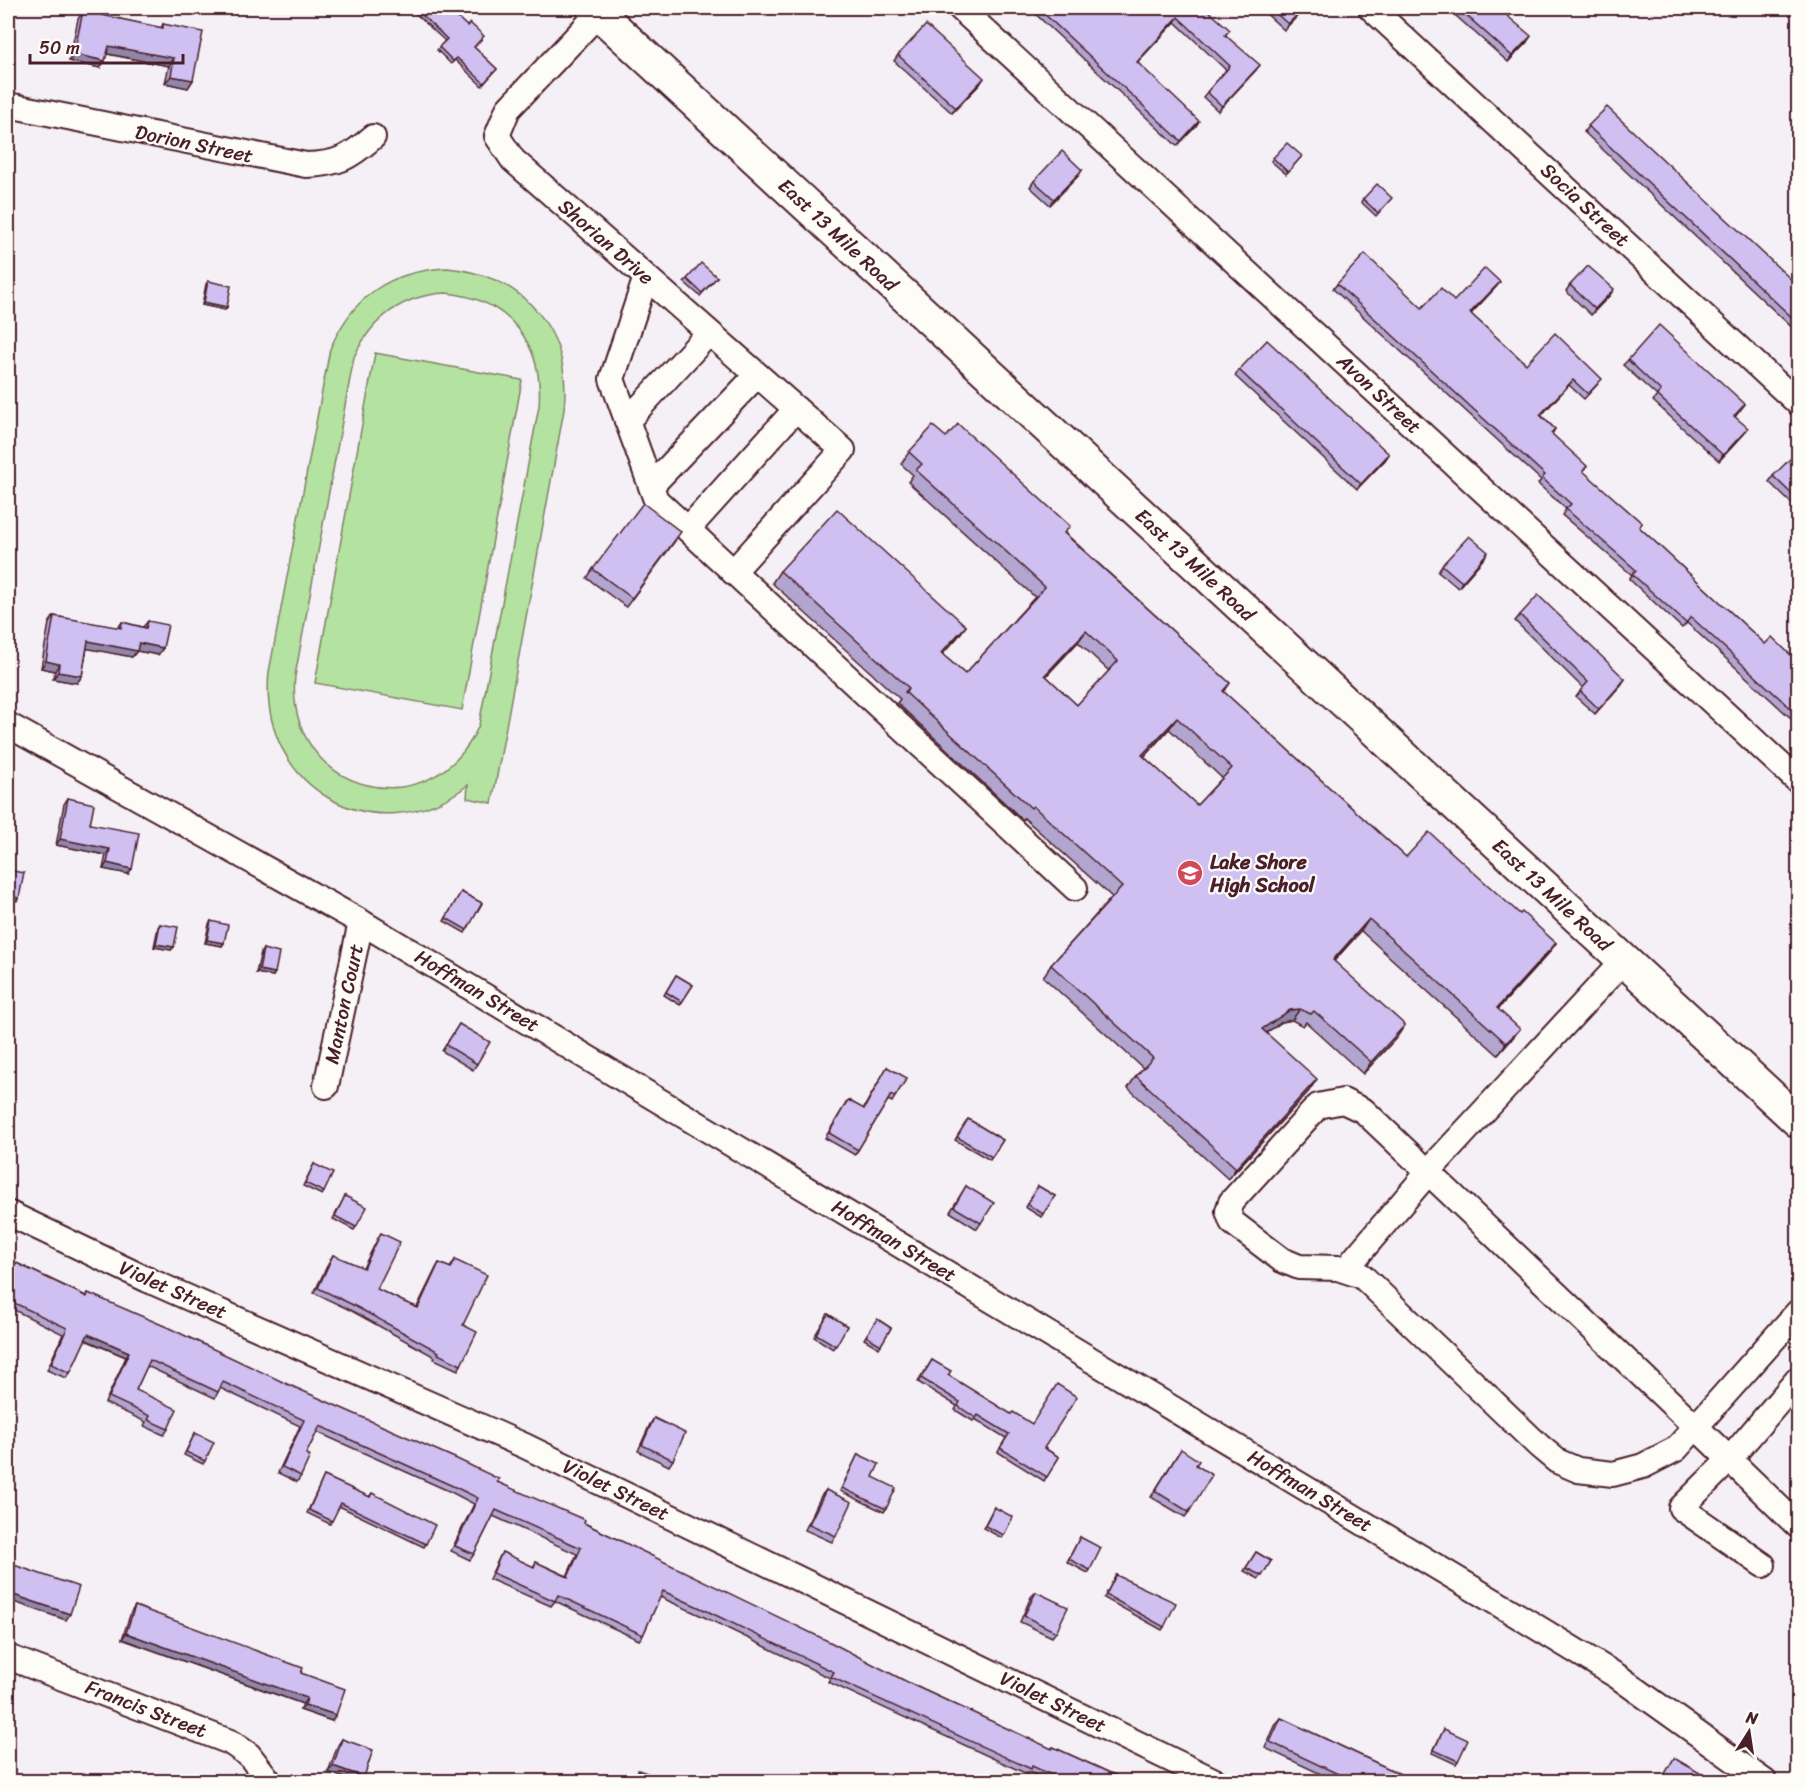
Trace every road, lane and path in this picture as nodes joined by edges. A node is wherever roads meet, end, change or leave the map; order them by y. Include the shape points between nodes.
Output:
1 (960, 8) edge
2 (1371, 8) edge
3 (596, 10) edge
4 (8, 105) edge
5 (373, 137) dead end
6 (646, 277) junction
7 (709, 333) junction
8 (757, 375) junction
9 (1798, 403) edge
10 (796, 409) junction
11 (627, 421) junction
12 (651, 486) junction
13 (688, 529) junction
14 (733, 572) junction
15 (8, 724) edge
16 (1798, 781) edge
17 (1076, 888) dead end
18 (361, 922) junction
19 (1623, 961) junction
20 (326, 1086) dead end
21 (1798, 1121) edge
22 (1429, 1172) junction
23 (8, 1213) edge
24 (1345, 1270) junction
25 (1798, 1312) edge
26 (1798, 1379) edge
27 (1695, 1426) junction
28 (1729, 1460) junction
29 (1798, 1526) edge
30 (1763, 1565) dead end
31 (8, 1657) edge
32 (270, 1782) edge
33 (1217, 1782) edge
34 (1765, 1782) edge

1 - 16 street, Avon Street
2 - 9 street, Socia Street
3 - 6 street, Shorian Drive via 508,109 497,136 513,160
3 - 19 main road, East 13 Mile Road
4 - 5 street, Dorion Street via 306,165 330,164 353,155
6 - 7 street, Shorian Drive
6 - 11 street via 612,379
7 - 8 street, Shorian Drive
7 - 11 street
8 - 10 street, Shorian Drive
8 - 12 street
10 - 13 street
10 - 14 street, Shorian Drive via 843,450
11 - 12 street
12 - 13 street via 656,500
13 - 14 street
14 - 17 street
15 - 18 street, Hoffman Street
18 - 20 street, Manton Court
18 - 34 street, Hoffman Street via 1607,1670
19 - 21 main road, East 13 Mile Road
19 - 22 street
22 - 24 street
22 - 24 street via 1364,1111 1343,1101 1318,1106 1231,1202 1228,1211 1232,1222 1282,1260 1299,1267
22 - 27 street
23 - 33 street, Violet Street via 148,1280 525,1446
24 - 27 street via 1362,1276 1557,1461 1578,1470 1613,1474 1643,1466 1676,1449
25 - 27 street
26 - 28 street
27 - 28 street
28 - 29 street
28 - 30 street via 1681,1508
31 - 32 street, Francis Street via 230,1742 249,1755

